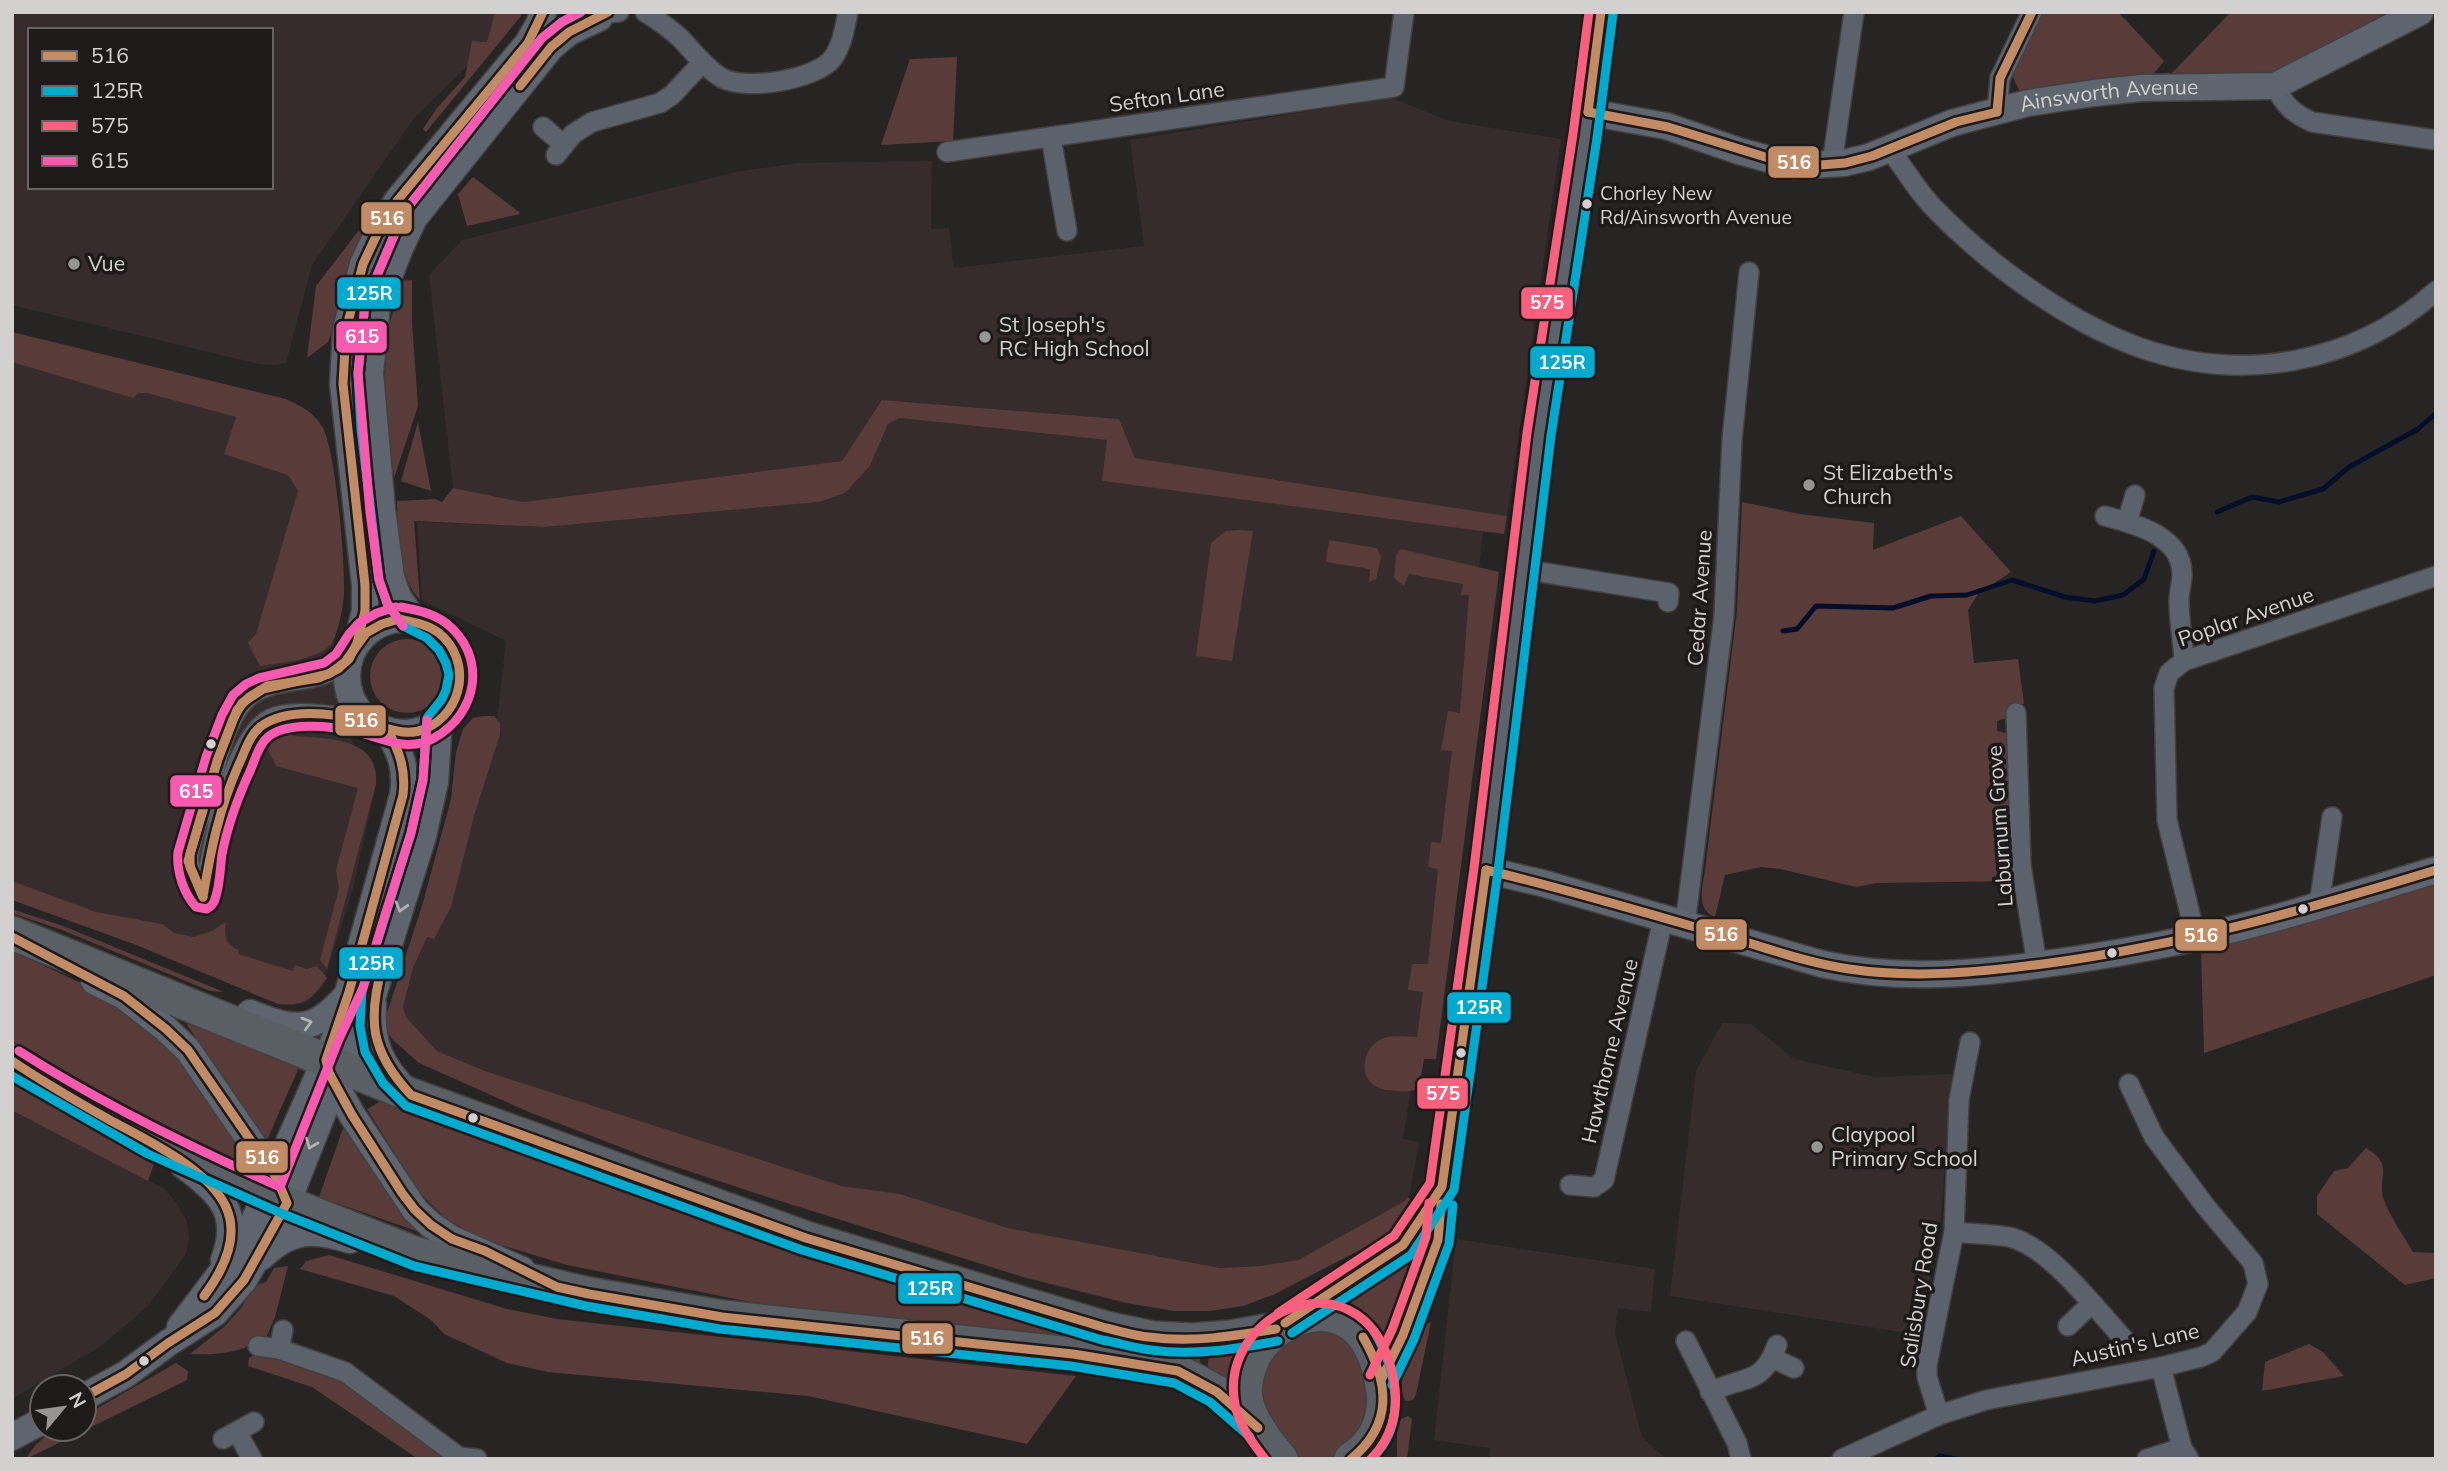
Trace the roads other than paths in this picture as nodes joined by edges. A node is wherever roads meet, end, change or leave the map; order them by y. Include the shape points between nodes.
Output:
1 (542, 12) edge
2 (555, 12) edge
3 (645, 12) edge
4 (848, 12) edge
5 (1404, 12) edge
6 (1601, 12) edge
7 (1854, 12) edge
8 (2032, 12) edge
9 (2420, 12) edge
10 (609, 14) edge
11 (702, 63) junction
12 (2275, 86) junction
13 (1997, 112) junction
14 (1588, 113) junction
15 (543, 127) dead end
16 (1051, 137) junction
17 (2436, 140) edge
18 (1889, 148) junction
19 (947, 152) dead end
20 (1832, 164) junction
21 (1067, 232) dead end
22 (1749, 272) dead end
23 (2436, 291) edge
24 (2135, 495) dead end
25 (2105, 516) dead end
26 (2127, 522) junction
27 (1521, 569) junction
28 (2436, 576) edge
29 (1668, 602) dead end
30 (413, 620) junction
31 (353, 651) junction
32 (2184, 661) junction
33 (439, 721) junction
34 (2012, 721) dead end
35 (379, 727) junction
36 (2332, 817) dead end
37 (1486, 870) junction
38 (2436, 870) edge
39 (2319, 905) junction
40 (1674, 922) junction
41 (12, 928) edge
42 (12, 935) edge
43 (2196, 938) junction
44 (2036, 965) junction
45 (362, 992) junction
46 (1973, 1051) dead end
47 (12, 1061) edge
48 (335, 1071) junction
49 (2129, 1084) dead end
50 (411, 1096) junction
51 (153, 1143) junction
52 (1570, 1185) dead end
53 (1442, 1187) junction
54 (277, 1191) junction
55 (1954, 1232) junction
56 (417, 1254) junction
57 (252, 1266) junction
58 (218, 1279) junction
59 (558, 1287) junction
60 (2091, 1304) junction
61 (1280, 1326) junction
62 (2068, 1326) dead end
63 (2123, 1338) dead end
64 (1686, 1341) dead end
65 (168, 1343) junction
66 (258, 1346) dead end
67 (2161, 1367) junction
68 (1794, 1368) dead end
69 (1381, 1380) junction
70 (98, 1389) edge
71 (1710, 1392) junction
72 (1939, 1415) junction
73 (1381, 1423) junction
74 (28, 1428) edge
75 (238, 1431) dead end
76 (12, 1437) edge
77 (1260, 1443) edge
78 (2186, 1454) edge
79 (465, 1458) edge
80 (252, 1459) edge
81 (1281, 1459) edge
82 (1351, 1459) edge
83 (1384, 1459) edge
84 (1741, 1459) edge
85 (1844, 1459) edge
86 (2147, 1459) edge

1 - 31 street via 528,43 397,201 363,264 346,330 343,384 365,585 365,611
2 - 10 street via 586,22
3 - 11 street via 673,32
4 - 11 street via 833,59 798,77 747,85 724,79
5 - 16 street, Sefton Lane via 1394,87
6 - 14 main road
7 - 20 street
8 - 13 street via 2000,78
9 - 12 street, Ainsworth Avenue
10 - 30 street via 569,32 551,47 437,188 414,218 377,306 370,373 382,510 391,577
11 - 15 street via 660,103 592,122 560,150
12 - 13 street, Ainsworth Avenue via 2118,90
12 - 17 street via 2293,113 2312,122
13 - 18 street, Ainsworth Avenue via 1952,123
14 - 20 street, Ainsworth Avenue via 1666,126 1794,166
14 - 27 main road
16 - 19 street, Sefton Lane
16 - 21 street
18 - 20 street, Ainsworth Avenue
18 - 23 street via 1931,206 1986,258 2078,318 2138,347 2169,356 2235,366 2284,364 2357,342 2406,316
22 - 40 street, Cedar Avenue via 1732,440 1724,615
24 - 26 street
25 - 26 street
26 - 32 street via 2164,539 2176,551 2182,572 2179,600
27 - 29 street via 1669,593
27 - 37 main road
28 - 32 street, Poplar Avenue
30 - 31 street via 383,623 368,631
30 - 33 street via 434,628 458,659 458,694
31 - 35 street via 349,693 359,711
31 - 35 street via 338,669 319,678 267,686 237,710 188,861 204,897 222,804 259,727 279,716 303,715
32 - 43 street, Poplar Avenue via 2169,673 2164,688 2166,797 2167,820
33 - 35 street via 406,733
33 -> 45 street via 435,782 423,836
34 - 44 street, Laburnum Grove via 2021,865
35 - 45 street via 399,750 404,795
36 - 39 street
37 - 40 street
37 - 53 main road
38 - 39 street
39 - 43 street
40 - 44 street via 1854,971 1992,972
40 - 52 street, Hawthorne Avenue via 1604,1180 1594,1187
41 -> 45 street via 52,935 287,1026 309,1024
42 - 48 highway
42 - 54 street via 124,996 188,1050
43 - 44 street
45 - 48 street
45 - 50 street via 376,1046
46 - 55 street, Salisbury Road via 1959,1100
47 - 51 highway
48 - 50 highway
48 - 54 street
48 - 59 street via 415,1210 452,1239
49 - 67 street, Austin's Lane via 2154,1138 2253,1263 2258,1284 2246,1312 2212,1352
50 - 61 highway via 806,1238 1106,1328 1153,1338 1193,1339 1231,1337
51 - 54 highway
51 - 58 street via 203,1180 224,1203 231,1238
53 - 61 main road via 1403,1245
53 - 69 main road via 1438,1240
54 - 56 highway
54 - 57 street
54 - 58 street
55 - 60 street via 2011,1238 2030,1245
55 - 72 street, Salisbury Road via 1927,1365
56 - 57 street via 307,1232 273,1246
56 - 59 highway
57 - 65 street via 215,1313
58 - 65 street
59 - 77 highway via 722,1317 1141,1364 1179,1380 1220,1407
60 - 62 street
60 - 63 street
61 - 69 highway via 1307,1316 1329,1315 1345,1321 1360,1331 1378,1364
61 - 77 highway via 1257,1349 1247,1374 1246,1399
64 - 71 street
65 - 70 street
66 - 79 street via 281,1340 345,1372
67 - 72 street, Austin's Lane via 1986,1400
67 - 78 street
68 - 71 street via 1775,1351 1761,1373
69 - 73 highway
71 - 84 street
72 - 85 street, Austin's Lane
73 - 82 highway via 1371,1442
73 - 83 highway
74 - 76 street
75 - 80 street
77 - 81 highway
78 - 86 street

